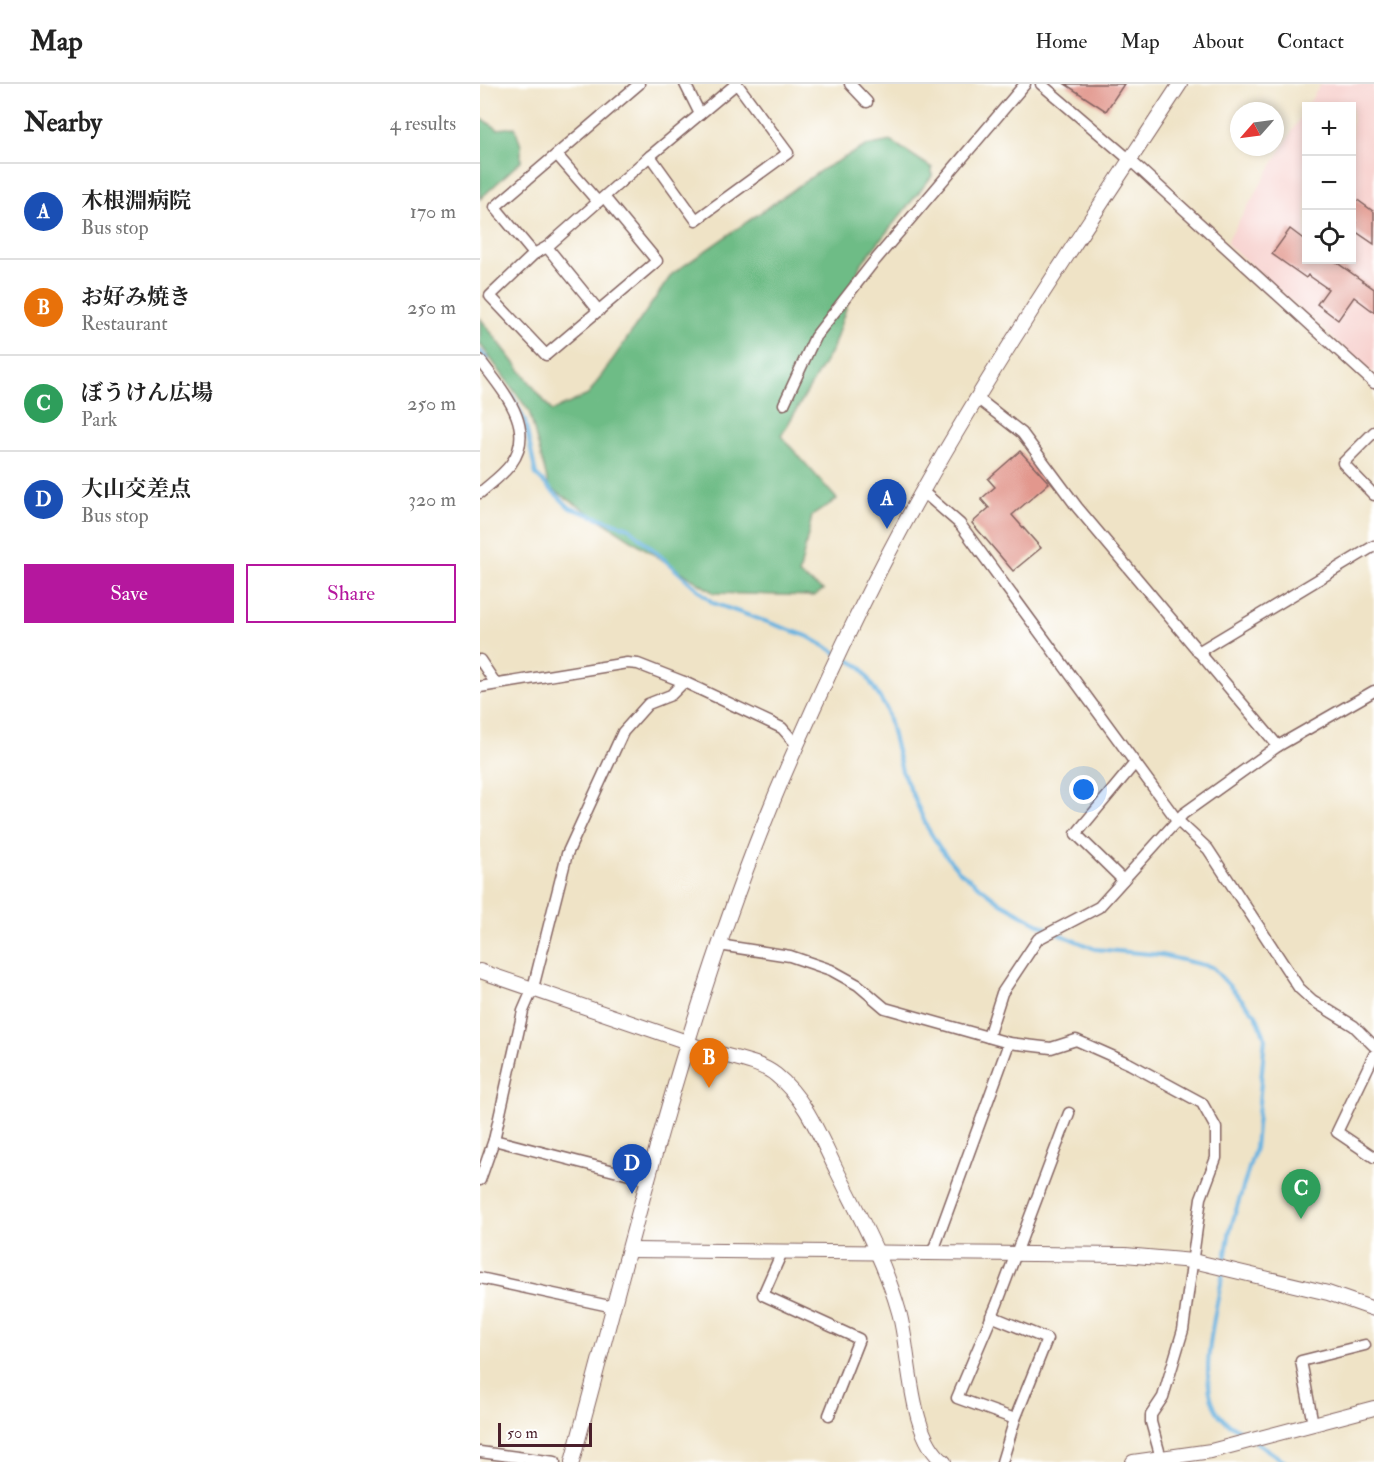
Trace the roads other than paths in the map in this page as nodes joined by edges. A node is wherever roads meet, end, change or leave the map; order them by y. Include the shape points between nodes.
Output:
1 (639, 84) edge
2 (685, 84) edge
3 (736, 84) edge
4 (850, 84) edge
5 (1025, 84) edge
6 (1041, 84) edge
7 (1180, 84) edge
8 (867, 102) dead end
9 (700, 114) junction
10 (557, 154) junction
11 (650, 156) junction
12 (1130, 160) junction
13 (601, 199) junction
14 (547, 247) junction
15 (534, 254) junction
16 (599, 310) junction
17 (480, 360) edge
18 (1374, 383) edge
19 (977, 398) junction
20 (784, 404) dead end
21 (1374, 432) edge
22 (922, 491) junction
23 (480, 493) edge
24 (1374, 495) edge
25 (1374, 546) edge
26 (1198, 652) junction
27 (480, 660) edge
28 (684, 682) junction
29 (496, 684) junction
30 (480, 687) edge
31 (1374, 691) edge
32 (797, 744) junction
33 (1278, 746) junction
34 (1135, 763) junction
35 (1177, 820) junction
36 (1123, 880) junction
37 (719, 945) junction
38 (480, 971) edge
39 (533, 988) junction
40 (988, 1037) junction
41 (687, 1042) junction
42 (1009, 1043) junction
43 (1374, 1046) edge
44 (1374, 1055) edge
45 (1069, 1113) dead end
46 (494, 1140) junction
47 (1374, 1157) edge
48 (480, 1180) edge
49 (650, 1180) junction
50 (630, 1250) junction
51 (782, 1252) junction
52 (879, 1253) junction
53 (932, 1254) junction
54 (1015, 1255) junction
55 (1193, 1261) junction
56 (480, 1278) edge
57 (614, 1307) junction
58 (1374, 1309) edge
59 (992, 1316) junction
60 (1365, 1345) dead end
61 (1374, 1408) edge
62 (829, 1415) dead end
63 (1015, 1419) junction
64 (1313, 1424) junction
65 (480, 1452) edge
66 (1211, 1457) edge
67 (1161, 1458) junction
68 (555, 1462) edge
69 (572, 1462) edge
70 (944, 1462) edge
71 (1002, 1462) edge
72 (1133, 1462) edge

1 - 10 street
2 - 9 street
3 - 9 street
3 - 11 street via 789,153 696,220
4 - 8 street
5 - 20 street via 815,337
6 - 12 street
7 - 12 street
9 - 11 street
10 - 13 street
10 - 15 street via 495,207
11 - 13 street
12 - 18 street
12 - 19 street
13 - 14 street
13 - 16 street via 657,261
14 - 15 street
14 - 16 street
15 - 16 street via 490,296 546,355
17 - 23 street via 518,412 519,449 511,465
19 - 22 street
19 - 26 street via 1022,433 1077,507
21 - 24 street via 1343,463
22 - 32 street
22 - 34 street via 960,524
25 - 26 street
26 - 33 street
27 - 29 street
28 - 29 street via 627,663
28 - 32 street via 782,728
28 - 39 street via 671,696 648,704 622,732 567,854
29 - 30 street
31 - 33 street
32 - 37 street
33 - 35 street
34 - 35 street
34 - 36 street via 1076,834
35 - 36 street
35 - 43 street via 1208,849 1299,988 1354,1026
36 - 40 street via 1099,907 1038,939 1002,993
37 - 40 street via 790,956 831,970 858,985 885,1008
37 - 41 street
38 - 39 street
39 - 41 street
39 - 46 street via 523,1011
40 - 42 street
41 - 49 street
41 - 52 street via 774,1073 787,1085 809,1117
42 - 53 street
42 - 55 street via 1051,1047 1076,1040 1202,1103 1216,1128 1216,1158 1201,1197
44 - 47 street via 1337,1132
45 - 54 street
46 - 48 street
46 - 49 street
49 - 50 street
50 - 51 street
50 - 57 street
51 - 52 street
51 - 62 street via 763,1295 859,1339
52 - 53 street
52 - 70 street via 899,1313 921,1426 934,1454
53 - 54 street
54 - 55 street via 1125,1255
54 - 59 street
55 - 58 street via 1328,1293
55 - 67 street via 1183,1330 1163,1397 1151,1415
56 - 57 street
57 - 69 street
59 - 63 street via 1047,1339
59 - 63 street via 957,1398
60 - 64 street via 1301,1361
61 - 64 street
63 - 71 street
64 - 66 street
65 - 68 street
66 - 67 street
67 - 72 street

